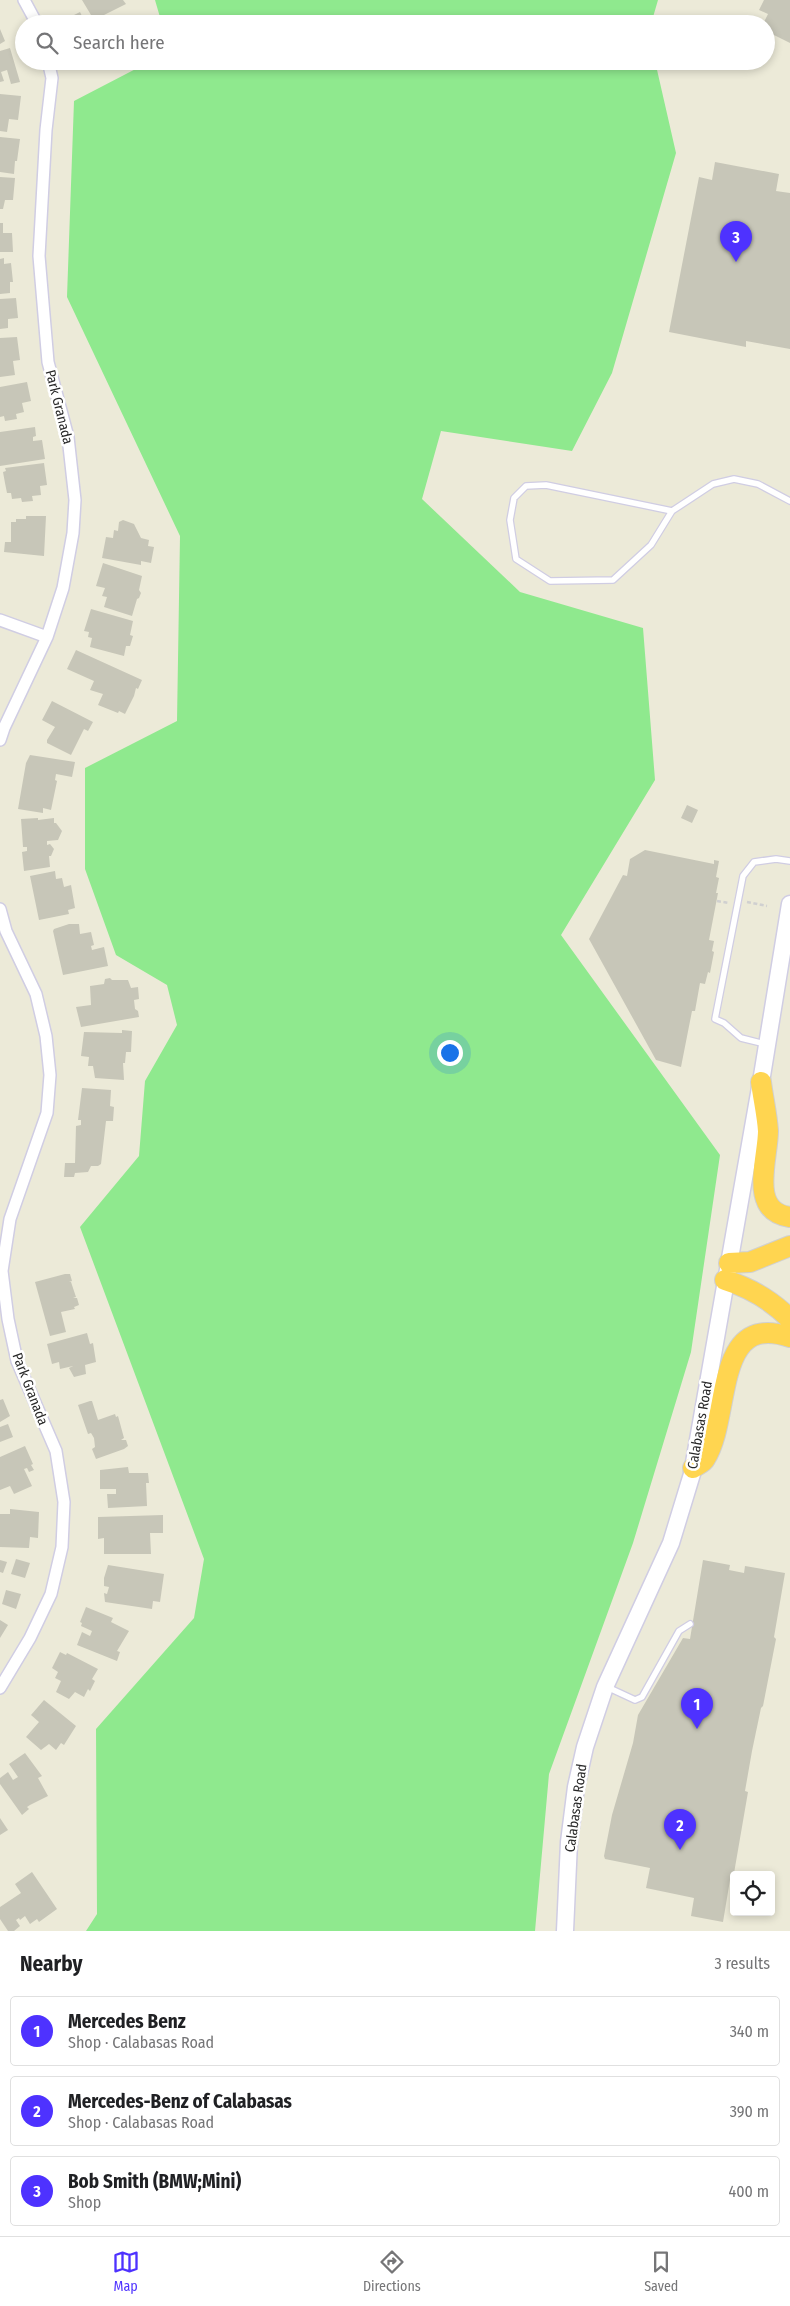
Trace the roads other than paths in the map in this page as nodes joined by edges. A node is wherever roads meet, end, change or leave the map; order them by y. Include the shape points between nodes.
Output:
1 (24, 0) edge
2 (32, 15) edge
3 (50, 70) edge
4 (790, 501) edge
5 (672, 510) junction
6 (0, 620) edge
7 (47, 637) junction
8 (0, 740) edge
9 (790, 861) edge
10 (790, 904) edge
11 (0, 909) edge
12 (767, 1045) junction
13 (761, 1082) junction
14 (790, 1218) edge
15 (790, 1246) edge
16 (1, 1271) edge
17 (727, 1271) junction
18 (790, 1319) edge
19 (790, 1337) edge
20 (693, 1468) junction
21 (690, 1624) dead end
22 (605, 1686) junction
23 (0, 1688) edge
24 (565, 1931) edge

1 - 2 street
3 - 7 street, Park Granada via 39,256 48,362 68,437 75,500 63,588
4 - 5 lane via 758,484 734,478 713,484
5 - 5 lane via 546,485 526,486 514,498 510,520 516,559 550,581 613,580 651,544
6 - 7 street
7 - 8 street, Park Granada
9 - 12 lane via 754,862 744,876 715,1019 724,1022 741,1038
10 - 12 main road, Calabasas Road
11 - 16 street, Park Granada via 6,931 36,994 46,1036 50,1075 47,1113 10,1219
12 - 13 main road, Calabasas Road
13 - 14 highway via 768,1132 762,1180 766,1201 775,1212
13 - 17 main road, Calabasas Road
15 - 17 highway
16 - 23 street, Park Granada via 16,1361 56,1451 64,1502 62,1547 52,1594
17 - 18 highway
17 - 20 main road, Calabasas Road
19 - 20 highway via 765,1332 741,1342 731,1364 712,1446 704,1461
20 - 22 main road, Calabasas Road via 671,1543
21 - 22 lane via 679,1632 642,1697 635,1700
22 - 24 main road, Calabasas Road via 576,1787 569,1842

